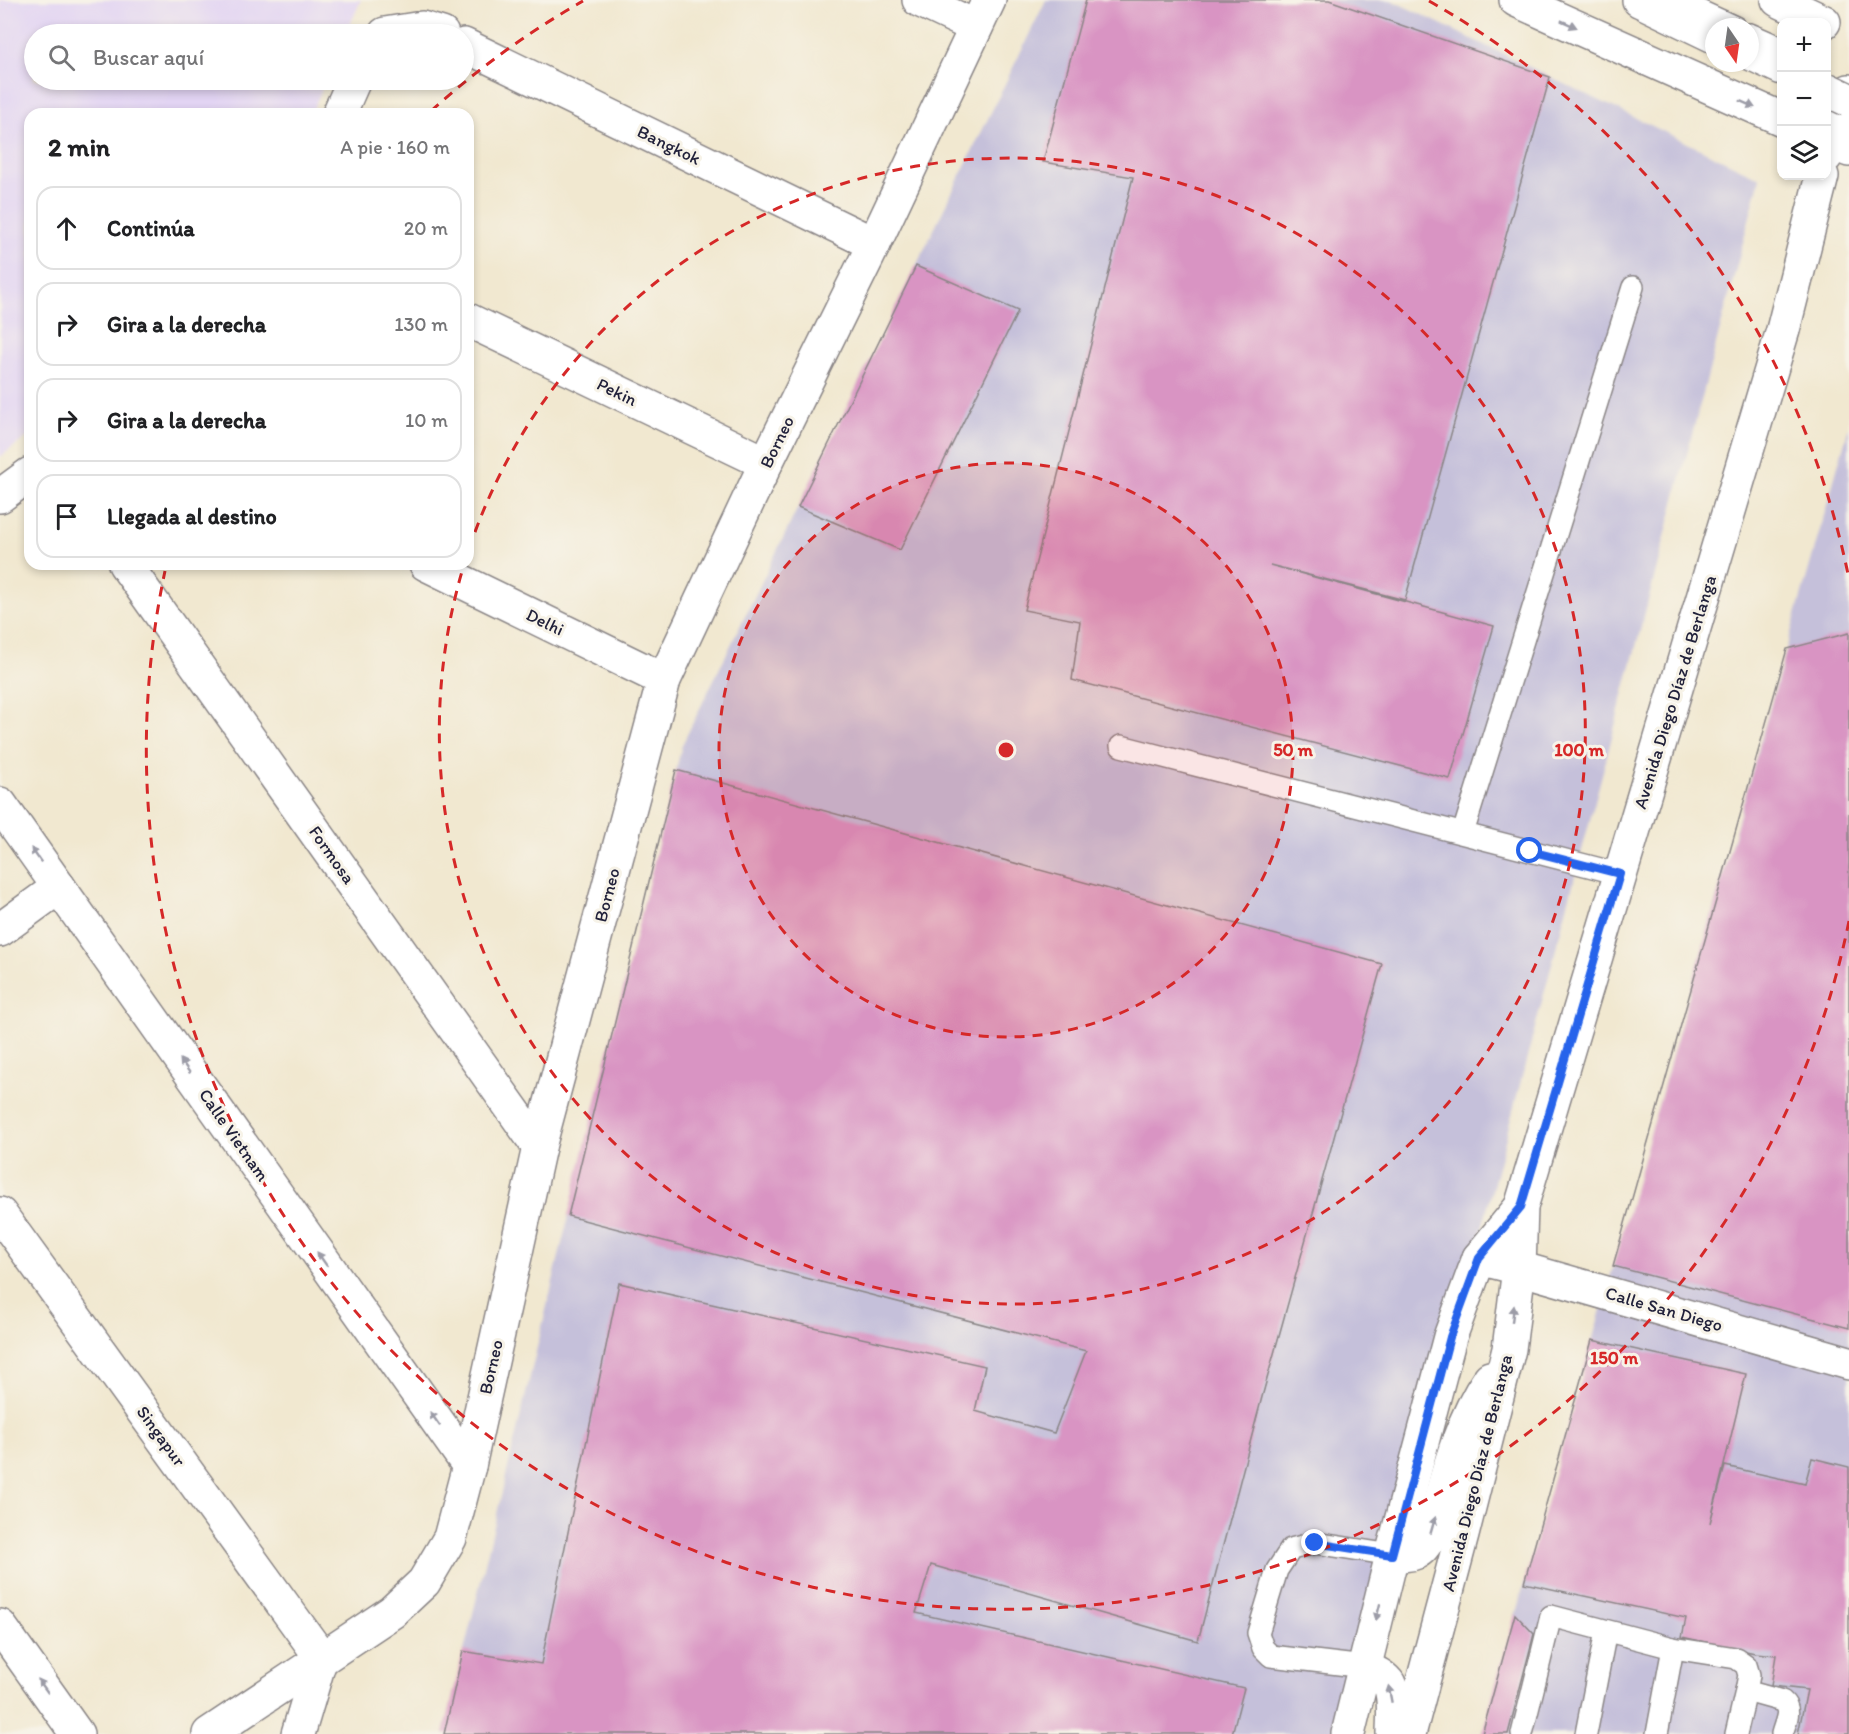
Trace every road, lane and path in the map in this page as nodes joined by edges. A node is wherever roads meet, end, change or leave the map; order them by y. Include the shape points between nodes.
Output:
1 (919, 0) edge
2 (1516, 0) edge
3 (1639, 0) edge
4 (1676, 0) edge
5 (1778, 0) edge
6 (983, 14) edge
7 (1715, 18) edge
8 (1815, 18) edge
9 (1831, 26) edge
10 (1705, 32) edge
11 (1849, 34) edge
12 (1759, 38) edge
13 (1777, 46) edge
14 (474, 50) edge
15 (1759, 57) edge
16 (1777, 66) edge
17 (350, 90) edge
18 (1849, 90) edge
19 (1831, 91) edge
20 (1849, 100) edge
21 (342, 108) edge
22 (1777, 117) edge
23 (1833, 147) edge
24 (1821, 180) edge
25 (874, 244) junction
26 (1633, 287) dead end
27 (474, 323) edge
28 (766, 463) junction
29 (24, 478) edge
30 (0, 496) edge
31 (129, 570) edge
32 (438, 570) edge
33 (664, 680) junction
34 (1122, 746) dead end
35 (0, 804) edge
36 (1463, 833) junction
37 (1620, 874) junction
38 (59, 887) junction
39 (0, 930) edge
40 (539, 1147) junction
41 (1521, 1207) junction
42 (0, 1214) edge
43 (1479, 1258) junction
44 (1519, 1268) junction
45 (1509, 1349) junction
46 (1849, 1363) edge
47 (469, 1466) junction
48 (1392, 1555) junction
49 (0, 1626) edge
50 (1606, 1631) junction
51 (1673, 1648) junction
52 (321, 1657) junction
53 (1365, 1667) junction
54 (1746, 1691) junction
55 (1350, 1731) edge
56 (77, 1734) edge
57 (209, 1734) edge
58 (298, 1734) edge
59 (1393, 1734) edge
60 (1409, 1734) edge
61 (1522, 1734) edge
62 (1586, 1734) edge
63 (1657, 1734) edge
64 (1736, 1734) edge
65 (1782, 1734) edge

1 - 6 main road
2 -> 22 main road
3 - 10 main road
4 - 7 lane
5 - 8 main road
6 - 25 main road, Borneo
9 - 11 main road
12 - 13 lane
14 - 25 main road, Bangkok
15 - 16 main road
17 - 21 main road
18 - 23 main road
19 - 20 main road, bridge
24 - 37 main road, Avenida Diego Díaz de Berlanga via 1783,330
25 - 28 main road, Borneo
26 - 36 lane
27 - 28 main road, Pekin
28 - 33 main road, Borneo
29 - 30 main road
31 - 40 main road, Formosa
32 - 33 main road, Delhi
33 - 40 main road, Borneo
34 - 36 lane
38 -> 35 main road, Calle Vietnam
36 - 37 lane
37 - 41 main road, Avenida Diego Díaz de Berlanga
38 - 39 main road
47 -> 38 main road, Calle Vietnam
40 - 47 main road, Borneo
41 - 43 main road, Avenida Diego Díaz de Berlanga
41 - 44 main road, Avenida Diego Díaz de Berlanga
42 - 52 main road, Singapur
43 - 44 main road, Calle San Diego
43 - 48 main road, Avenida Diego Díaz de Berlanga via 1450,1337
45 -> 44 main road, Avenida Diego Díaz de Berlanga
44 - 46 main road, Calle San Diego
48 -> 45 main road via 1416,1553 1426,1544 1474,1400
45 - 60 main road, Avenida Diego Díaz de Berlanga
47 - 52 main road, Borneo via 450,1538 424,1582 392,1612
48 -> 53 main road, Avenida Diego Díaz de Berlanga
48 - 53 lane via 1315,1543 1291,1549 1277,1569 1258,1633 1263,1648 1271,1656
56 -> 49 main road
50 - 51 lane
50 - 61 lane via 1551,1616
50 - 62 lane
51 - 54 lane via 1736,1658 1746,1665
51 - 63 lane
52 - 57 main road, Borneo
52 - 58 main road
53 - 55 main road, Avenida Diego Díaz de Berlanga
59 -> 53 main road via 1390,1686
54 - 64 lane
54 - 65 lane via 1786,1704

